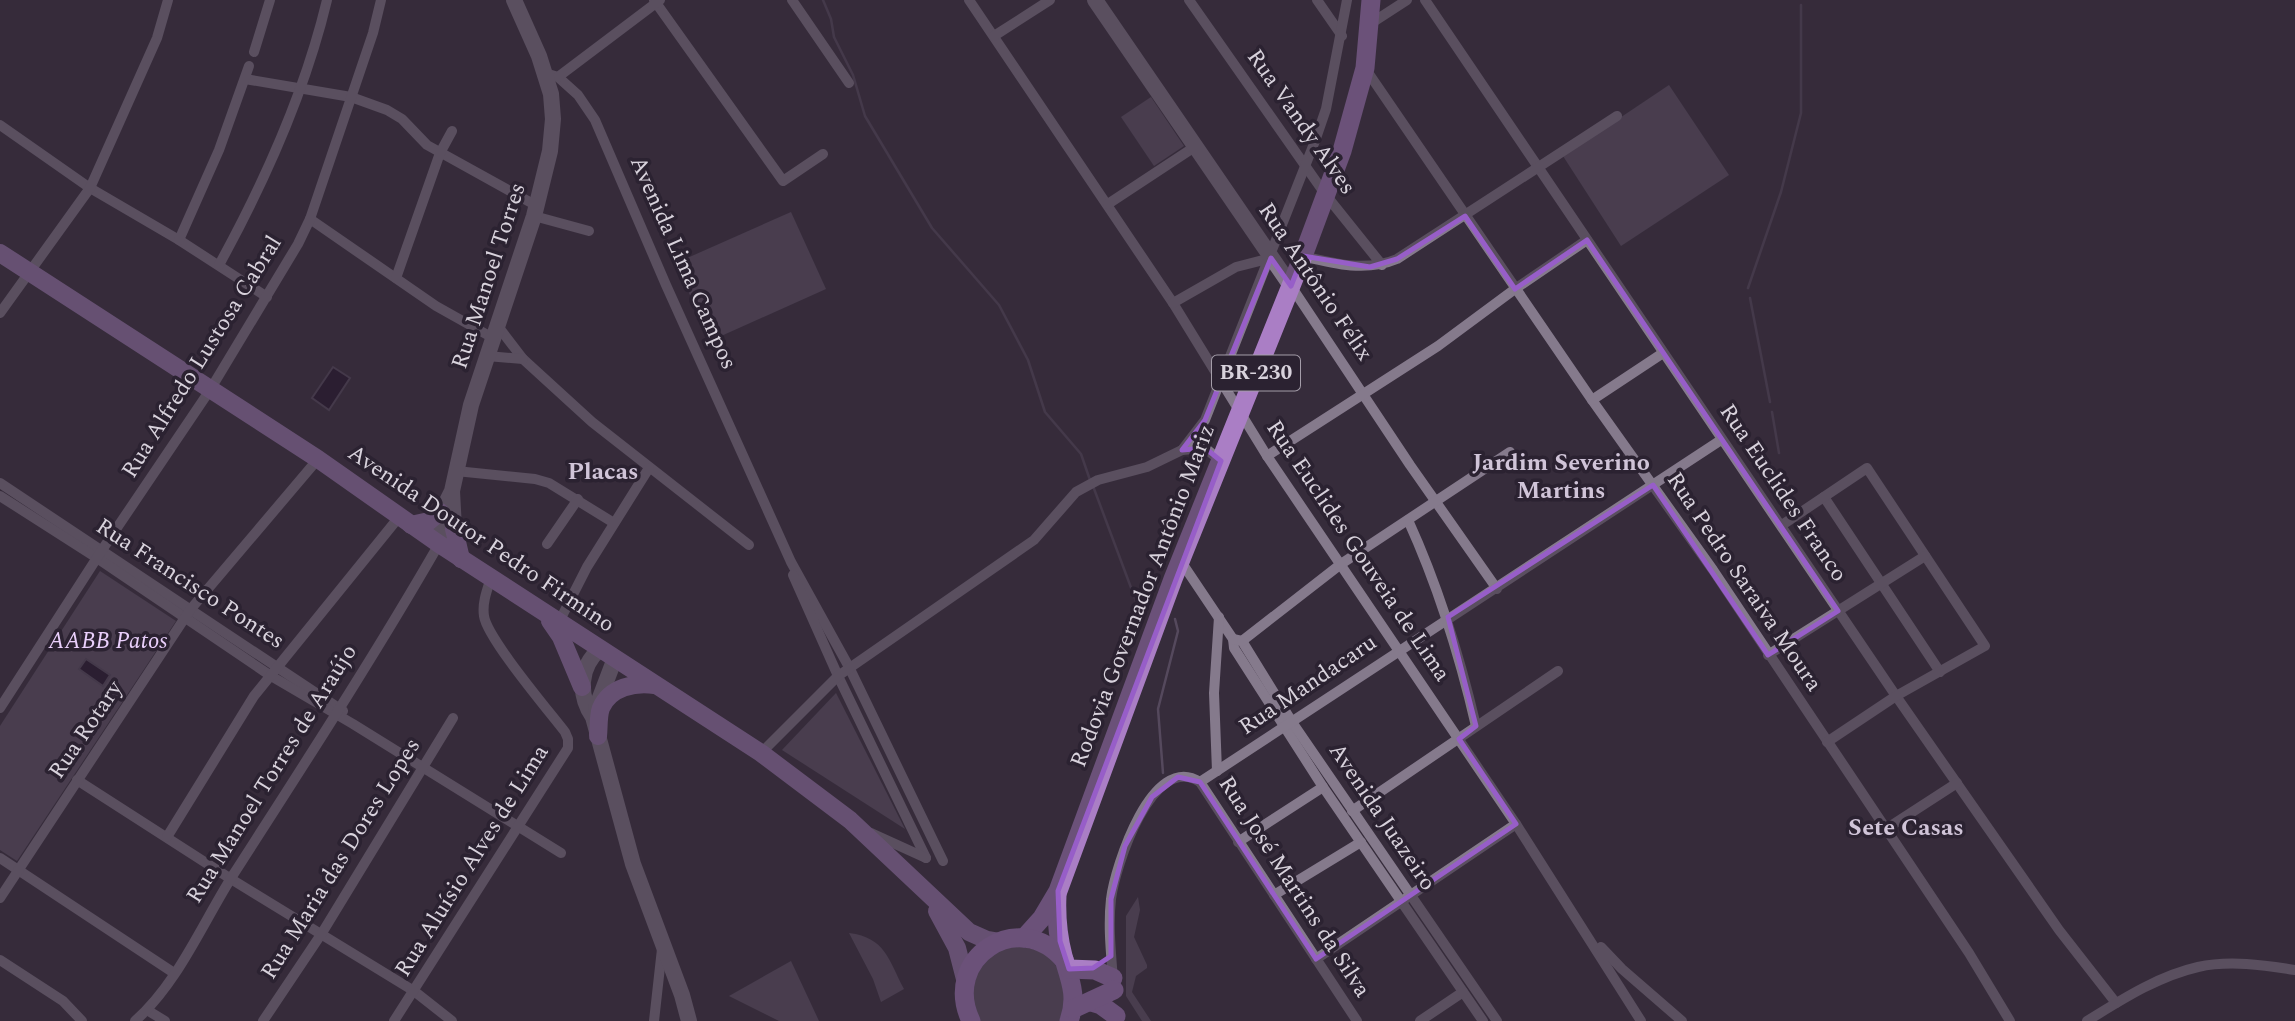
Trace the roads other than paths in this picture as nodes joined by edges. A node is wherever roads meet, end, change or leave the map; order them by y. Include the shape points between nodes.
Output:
1 (168, 0) edge
2 (270, 0) edge
3 (327, 0) edge
4 (381, 0) edge
5 (514, 0) edge
6 (792, 0) edge
7 (969, 0) edge
8 (1050, 0) edge
9 (1095, 0) edge
10 (1189, 0) edge
11 (1317, 0) edge
12 (1347, 0) edge
13 (1371, 0) edge
14 (1407, 0) edge
15 (1425, 0) edge
16 (656, 1) edge
17 (1370, 24) junction
18 (994, 36) junction
19 (1342, 36) junction
20 (254, 52) dead end
21 (249, 66) dead end
22 (1364, 68) junction
23 (551, 75) junction
24 (244, 79) junction
25 (849, 83) dead end
26 (299, 87) junction
27 (351, 97) junction
28 (1617, 116) dead end
29 (0, 125) edge
30 (452, 131) dead end
31 (1196, 146) junction
32 (440, 153) junction
33 (823, 154) dead end
34 (1304, 165) junction
35 (1538, 169) junction
36 (90, 188) junction
37 (1325, 194) junction
38 (1108, 204) junction
39 (535, 211) junction
40 (1465, 216) junction
41 (310, 219) junction
42 (589, 231) dead end
43 (179, 240) junction
44 (1587, 240) junction
45 (0, 253) edge
46 (1303, 256) junction
47 (1271, 258) junction
48 (219, 265) junction
49 (1382, 265) junction
50 (29, 272) junction
51 (396, 278) junction
52 (1291, 286) junction
53 (1515, 289) junction
54 (267, 297) junction
55 (1173, 303) junction
56 (0, 313) edge
57 (495, 332) junction
58 (1663, 352) junction
59 (487, 356) junction
60 (523, 359) junction
61 (1221, 383) junction
62 (210, 390) junction
63 (1363, 394) junction
64 (1592, 400) junction
65 (1240, 413) junction
66 (1721, 440) junction
67 (1182, 450) junction
68 (1510, 452) dead end
69 (1267, 456) junction
70 (318, 459) junction
71 (1221, 461) junction
72 (649, 468) junction
73 (456, 471) junction
74 (0, 483) edge
75 (1653, 485) junction
76 (452, 491) junction
77 (0, 496) edge
78 (1824, 497) junction
79 (578, 499) junction
80 (1436, 502) junction
81 (440, 512) junction
82 (1408, 520) junction
83 (405, 521) junction
84 (614, 523) junction
85 (1783, 526) junction
86 (454, 529) junction
87 (439, 544) junction
88 (547, 544) dead end
89 (749, 545) dead end
90 (99, 554) junction
91 (1925, 556) junction
92 (461, 559) junction
93 (1181, 560) junction
94 (791, 562) junction
95 (1341, 564) junction
96 (491, 579) junction
97 (1882, 583) junction
98 (1497, 589) junction
99 (1839, 611) junction
100 (188, 614) junction
101 (552, 617) junction
102 (1219, 617) junction
103 (1448, 617) junction
104 (1238, 640) junction
105 (1399, 650) junction
106 (608, 653) junction
107 (1768, 655) junction
108 (279, 667) junction
109 (849, 667) junction
110 (1558, 671) dead end
111 (1940, 672) junction
112 (271, 676) junction
113 (838, 676) junction
114 (656, 685) junction
115 (582, 687) junction
116 (1896, 696) junction
117 (867, 705) junction
118 (0, 708) edge
119 (338, 712) junction
120 (855, 712) junction
121 (593, 717) junction
122 (453, 718) dead end
123 (1287, 725) junction
124 (1476, 726) junction
125 (598, 736) junction
126 (1459, 739) junction
127 (1827, 742) junction
128 (761, 753) junction
129 (897, 766) junction
130 (423, 769) junction
131 (1217, 771) junction
132 (884, 773) junction
133 (78, 780) junction
134 (1197, 780) junction
135 (1957, 783) junction
136 (1323, 788) junction
137 (1352, 811) junction
138 (850, 820) junction
139 (1516, 824) junction
140 (519, 828) junction
141 (1886, 829) junction
142 (167, 837) junction
143 (1238, 842) junction
144 (1360, 842) junction
145 (561, 853) dead end
146 (0, 858) edge
147 (926, 858) junction
148 (18, 870) junction
149 (231, 879) junction
150 (919, 886) junction
151 (1058, 891) junction
152 (1274, 895) junction
153 (0, 898) edge
154 (1405, 898) junction
155 (1584, 929) junction
156 (322, 933) junction
157 (1024, 938) junction
158 (999, 942) junction
159 (663, 946) junction
160 (1111, 956) junction
161 (1316, 959) junction
162 (0, 960) edge
163 (1073, 966) junction
164 (2295, 970) edge
165 (174, 973) junction
166 (965, 979) junction
167 (1113, 984) junction
168 (414, 991) junction
169 (1463, 992) junction
170 (2116, 1003) junction
171 (147, 1010) junction
172 (1078, 1011) edge
173 (1116, 1018) edge
174 (82, 1021) edge
175 (135, 1021) edge
176 (165, 1021) edge
177 (263, 1021) edge
178 (394, 1021) edge
179 (452, 1021) edge
180 (654, 1021) edge
181 (688, 1021) edge
182 (971, 1021) edge
183 (1357, 1021) edge
184 (1420, 1021) edge
185 (1483, 1021) edge
186 (1497, 1021) edge
187 (1641, 1021) edge
188 (1682, 1021) edge
189 (2010, 1021) edge
190 (2087, 1021) edge

1 - 36 street via 157,38
2 - 20 street
3 - 26 street
4 - 27 street, Rua Alfredo Lustosa Cabral
5 - 23 main road, Avenida Lima Campos
6 - 25 street
7 - 18 street, Rua Euclides Gouveia de Lima
8 - 18 street
9 - 31 main road, Rua Antônio Félix
10 - 34 street, Rua Vandy Alves
11 - 19 street
12 - 19 street
13 - 17 highway, Rodovia Governador Antônio Mariz / BR-230
14 - 17 street
15 - 35 street, Rua Euclides Franco
16 - 23 street
16 - 33 street via 783,181
17 - 22 highway, Rodovia Governador Antônio Mariz / BR-230
18 - 38 street, Rua Euclides Gouveia de Lima
19 - 34 street via 1326,109
21 - 24 street
22 - 37 highway, Rodovia Governador Antônio Mariz / BR-230 via 1342,151
22 - 40 street, Rua Pedro Saraiva Moura
23 - 39 main road, Rua Manoel Torres via 550,151
23 - 94 street, Avenida Lima Campos via 578,95 595,120
24 - 26 street
24 - 43 street
26 - 27 street
26 - 48 street via 266,175
27 - 32 street via 402,119
27 - 41 street, Rua Alfredo Lustosa Cabral
28 - 35 street
29 - 36 street
30 - 32 street
31 - 38 street
31 - 47 main road, Rua Antônio Félix
32 - 39 street
32 - 51 street
34 - 37 street, Rua Vandy Alves
34 - 47 street
35 - 40 street
35 - 44 street, Rua Euclides Franco
36 - 43 street
36 - 50 street
37 - 46 highway, Rodovia Governador Antônio Mariz / BR-230
37 - 49 street, Rua Vandy Alves
38 - 55 street, Rua Euclides Gouveia de Lima
39 - 42 street
39 - 57 main road, Rua Manoel Torres
40 - 49 street
40 - 53 street, Rua Pedro Saraiva Moura
41 - 51 street
41 - 54 street, Rua Alfredo Lustosa Cabral
43 - 48 street
44 - 53 street
44 - 58 street, Rua Euclides Franco
45 - 50 main road, Avenida Doutor Pedro Firmino
46 - 49 street via 1335,264
46 - 52 highway, Rodovia Governador Antônio Mariz / BR-230
47 - 52 main road, Rua Antônio Félix
47 - 55 street via 1236,267
47 - 61 street
48 - 54 street
50 - 56 street
50 - 62 main road, Avenida Doutor Pedro Firmino
51 - 57 street via 436,306
52 - 63 street, Rua Antônio Félix
52 - 65 highway, Rodovia Governador Antônio Mariz / BR-230
53 - 63 street
53 - 64 street, Rua Pedro Saraiva Moura
54 - 62 street, Rua Alfredo Lustosa Cabral
55 - 61 street, Rua Euclides Gouveia de Lima
57 - 59 main road, Rua Manoel Torres
57 - 60 street
58 - 64 street
58 - 66 street, Rua Euclides Franco
59 - 60 street
59 - 73 main road, Rua Manoel Torres
60 - 72 street
61 - 65 street, Rua Euclides Gouveia de Lima
61 - 67 street via 1205,421
62 - 70 main road, Avenida Doutor Pedro Firmino
62 - 90 street, Rua Alfredo Lustosa Cabral
63 - 69 street
63 - 80 street, Rua Antônio Félix
64 - 75 street, Rua Pedro Saraiva Moura
65 - 69 street, Rua Euclides Gouveia de Lima
65 - 71 highway, Rodovia Governador Antônio Mariz / BR-230
66 - 75 street, Rua Mandacaru
66 - 85 street, Rua Euclides Franco
67 - 71 street via 1205,448
67 - 109 street via 1147,467 1093,482 1066,501 1034,540
68 - 80 street
69 - 95 street, Rua Euclides Gouveia de Lima
70 - 83 main road, Avenida Doutor Pedro Firmino
70 - 100 street, Rua Rotary
71 - 93 highway, Rodovia Governador Antônio Mariz / BR-230
72 - 84 street
72 - 89 street
73 - 76 main road, Rua Manoel Torres
73 - 79 street via 535,479
74 - 90 street, Rua Francisco Pontes
75 - 98 street, Rua Mandacaru
75 - 107 street, Rua Pedro Saraiva Moura
76 - 81 main road, Rua Manoel Torres
76 - 86 main road, Rua Manoel Torres
77 - 90 street, Rua Francisco Pontes
78 - 85 street
78 - 91 street via 1867,468
78 - 97 street
79 - 84 street
79 - 88 street
80 - 82 street
80 - 98 street, Rua Antônio Félix
81 - 83 main road via 429,520
81 - 87 main road, Rua Manoel Torres
82 - 95 street
82 - 103 street
83 - 87 main road, Avenida Doutor Pedro Firmino
83 - 108 street
84 - 101 street
85 - 99 street, Rua Euclides Franco
86 - 87 main road
86 - 92 main road
87 - 92 main road, Avenida Doutor Pedro Firmino
87 - 119 street, Rua Manoel Torres de Araújo
90 - 100 street, Rua Francisco Pontes
90 - 118 street, Rua Alfredo Lustosa Cabral
91 - 97 street
91 - 111 street via 1985,646
92 - 96 main road, Avenida Doutor Pedro Firmino
93 - 102 street, Avenida Juazeiro
93 - 151 highway, Rodovia Governador Antônio Mariz / BR-230
94 - 109 street, Avenida Lima Campos
94 - 113 street, Avenida Lima Campos
95 - 104 street
95 - 105 street, Rua Euclides Gouveia de Lima
96 - 101 main road, Avenida Doutor Pedro Firmino
96 - 140 street, Rua Aluísio Alves de Lima via 484,606 487,626 568,739 568,748
97 - 99 street
97 - 111 street
98 - 103 street, Rua Mandacaru
99 - 107 street
99 - 116 street, Rua Euclides Franco
100 - 108 street, Rua Francisco Pontes
100 - 112 street, Rua Francisco Pontes
100 - 133 street, Rua Rotary
101 - 106 main road, Avenida Doutor Pedro Firmino
101 - 115 main road
102 - 104 street, Avenida Juazeiro
102 - 131 street via 1214,693
103 - 105 street, Rua Mandacaru
103 - 124 street
104 - 123 street, Avenida Juazeiro
105 - 123 street, Rua Mandacaru
105 - 126 street, Rua Euclides Gouveia de Lima
106 - 114 main road, Avenida Doutor Pedro Firmino
106 - 115 main road via 586,668
106 - 121 main road
107 - 127 street, Rua Pedro Saraiva Moura
108 - 112 street
108 - 119 street, Rua Francisco Pontes
109 - 113 street
109 - 117 street, Avenida Lima Campos
110 - 124 street
111 - 116 street
112 - 119 street, Rua Francisco Pontes
112 - 142 street
113 - 120 street, Avenida Lima Campos
113 - 128 street
114 - 125 main road via 640,683 614,694 603,705
114 - 128 main road, Avenida Doutor Pedro Firmino
115 - 121 main road
116 - 127 street
116 - 135 street, Rua Euclides Franco
117 - 120 street
117 - 129 street, Avenida Lima Campos
119 - 130 street, Rua Francisco Pontes
119 - 149 street, Rua Manoel Torres de Araújo
120 - 132 street, Avenida Lima Campos
121 - 125 main road
122 - 130 street, Rua Maria das Dores Lopes
123 - 131 street, Rua Mandacaru
123 - 136 street, Avenida Juazeiro
123 - 137 street, Avenida Juazeiro
124 - 126 street
125 - 159 main road via 633,864
126 - 137 street
126 - 139 street, Rua Euclides Gouveia de Lima
127 - 141 street, Rua Pedro Saraiva Moura
128 - 138 main road, Avenida Doutor Pedro Firmino
129 - 132 street
129 - 147 street, Avenida Lima Campos via 943,861
130 - 140 street, Rua Francisco Pontes
130 - 156 street, Rua Maria das Dores Lopes
131 - 134 street, Rua Mandacaru
132 - 147 street, Avenida Lima Campos
133 - 142 street
133 - 148 street, Rua Rotary
134 - 143 street, Rua José Martins da Silva
134 - 160 street, Rua Mandacaru via 1178,777 1159,789 1131,833 1111,899
135 - 141 street
135 - 170 street, Rua Euclides Franco
136 - 143 street
136 - 144 street, Avenida Juazeiro
137 - 154 street, Avenida Juazeiro
138 - 147 street
138 - 150 main road, Avenida Doutor Pedro Firmino
139 - 154 street
139 - 155 street, Rua Euclides Gouveia de Lima
140 - 145 street, Rua Francisco Pontes
140 - 168 street, Rua Aluísio Alves de Lima
141 - 189 street, Rua Pedro Saraiva Moura
142 - 149 street
143 - 152 street, Rua José Martins da Silva
144 - 152 street
144 - 154 street, Avenida Juazeiro
146 - 148 street
148 - 153 street, Rua Rotary
148 - 165 street
149 - 156 street
149 - 165 street, Rua Manoel Torres de Araújo
150 - 158 main road, Avenida Doutor Pedro Firmino via 969,932
150 - 166 main road, Avenida Doutor Pedro Firmino via 950,934
151 - 157 highway, Rodovia Governador Antônio Mariz / BR-230
151 - 163 highway, Rodovia Governador Antônio Mariz / BR-230 via 1058,927
152 - 161 street, Rua José Martins da Silva
154 - 161 street
154 - 169 street, Avenida Juazeiro
154 - 186 street, Avenida Juazeiro
155 - 187 street, Rua Euclides Gouveia de Lima
155 - 188 street
156 - 168 street
156 - 177 street, Rua Maria das Dores Lopes
157 - 158 highway
157 - 163 highway via 1046,945
158 - 166 highway via 974,960
159 - 180 street
159 - 181 main road
160 - 163 highway via 1098,966
160 - 167 street, Rua Mandacaru
161 - 183 street, Rua José Martins da Silva
162 - 174 street via 63,1001
163 - 167 highway via 1095,970
163 - 172 highway, Rodovia Governador Antônio Mariz / BR-230
164 - 170 street via 2263,965 2199,967
165 - 171 street, Rua Manoel Torres de Araújo
166 - 182 highway via 965,1009
167 - 172 highway
167 - 173 street, Rua Mandacaru
168 - 178 street, Rua Aluísio Alves de Lima
168 - 179 street
169 - 184 street
169 - 185 street, Avenida Juazeiro
170 - 190 street
171 - 175 street, Rua Manoel Torres de Araújo
171 - 176 street
172 - 173 highway via 1101,1005

